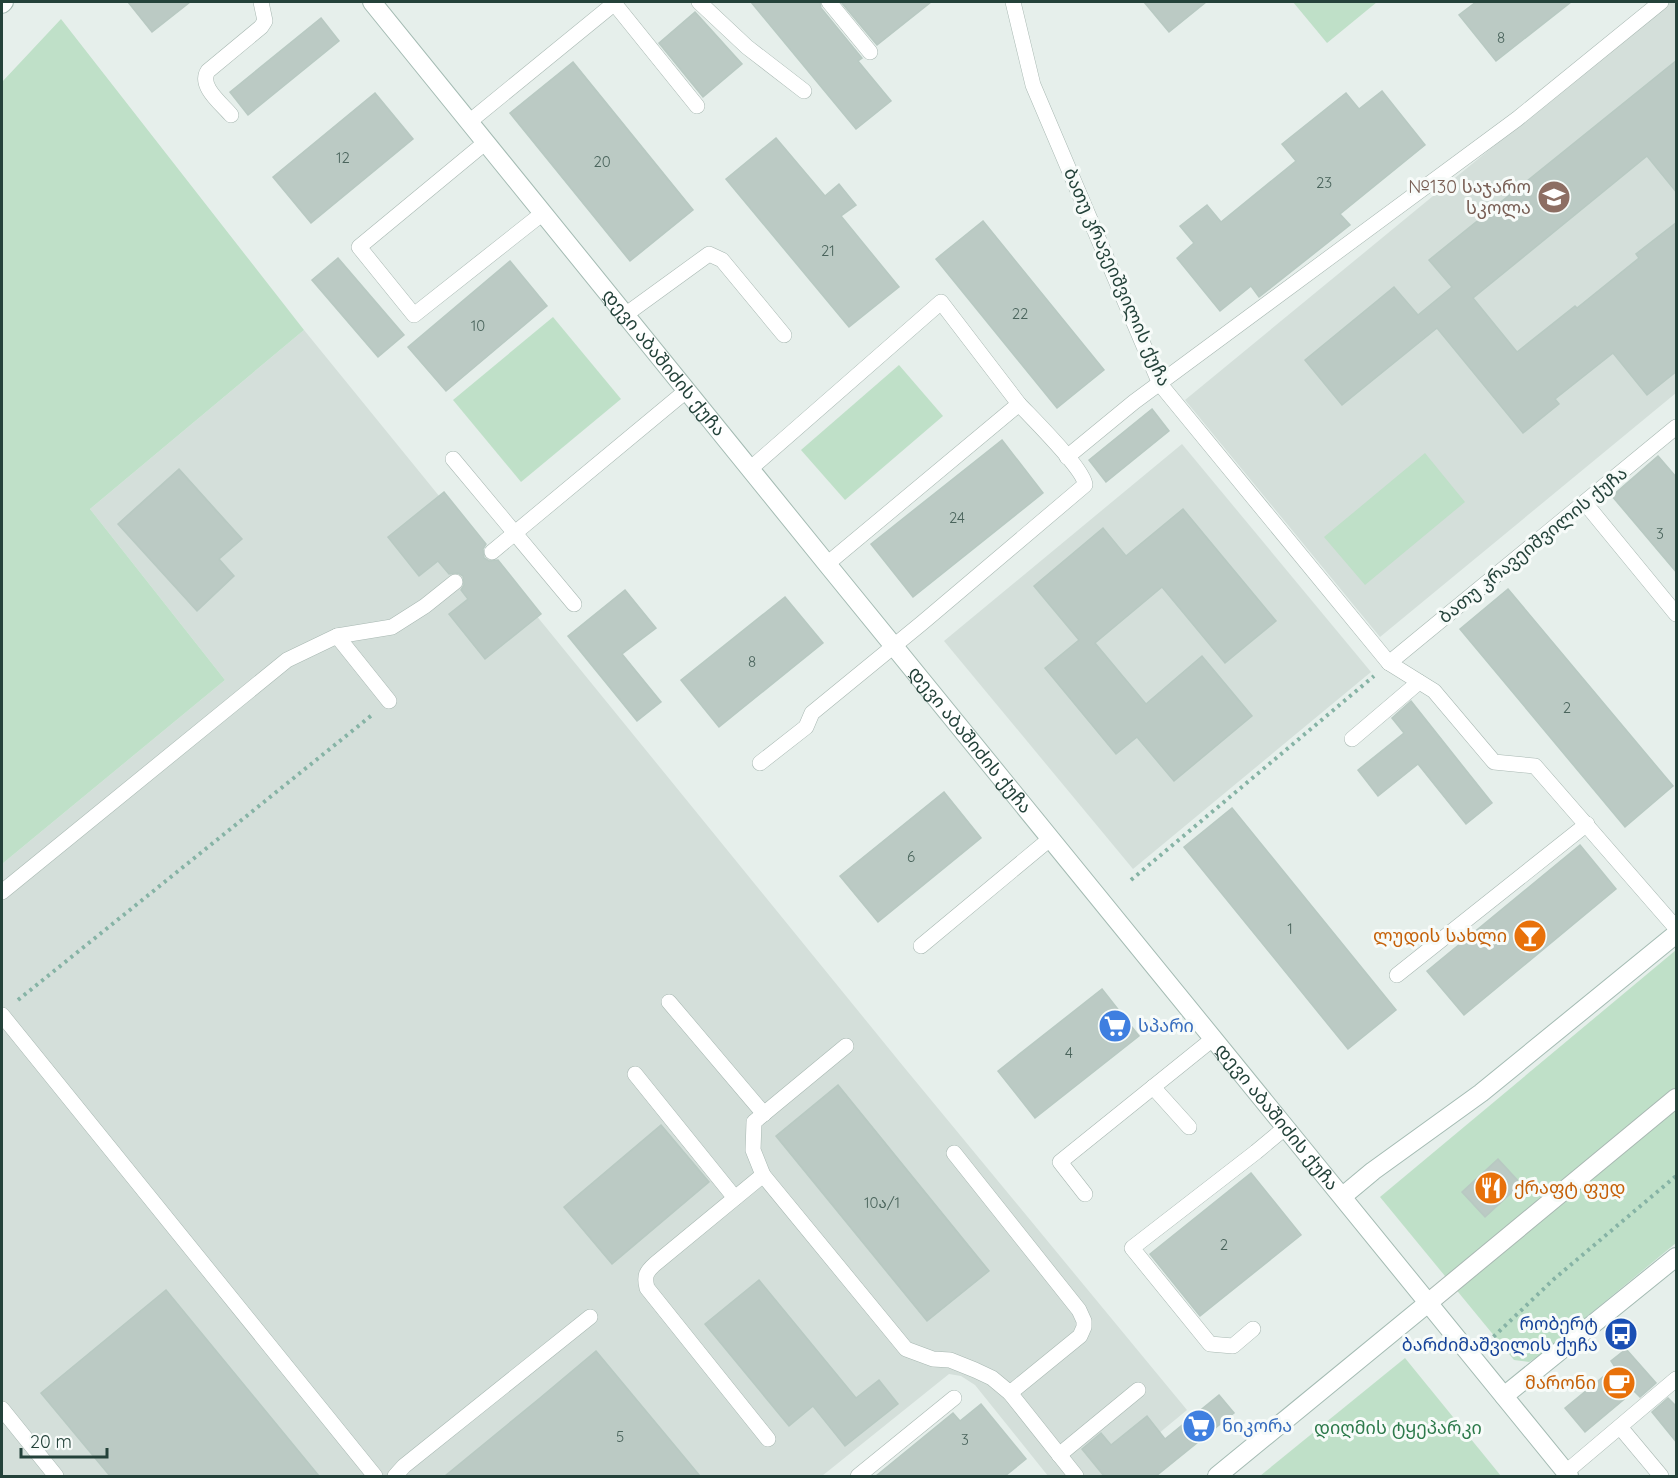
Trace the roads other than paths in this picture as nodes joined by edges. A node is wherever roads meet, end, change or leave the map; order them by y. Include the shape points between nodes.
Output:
1 (261, 2) edge
2 (372, 2) edge
3 (615, 2) edge
4 (699, 2) edge
5 (830, 2) edge
6 (1013, 2) edge
7 (1661, 2) edge
8 (870, 52) dead end
9 (804, 91) dead end
10 (697, 106) dead end
11 (231, 115) dead end
12 (469, 122) junction
13 (486, 142) junction
14 (543, 213) junction
15 (626, 315) junction
16 (783, 335) dead end
17 (1160, 384) junction
18 (686, 391) junction
19 (1019, 404) junction
20 (1677, 427) edge
21 (1067, 457) junction
22 (453, 459) dead end
23 (750, 470) junction
24 (1585, 503) junction
25 (515, 532) junction
26 (492, 552) dead end
27 (827, 564) junction
28 (455, 582) dead end
29 (574, 604) dead end
30 (1677, 614) edge
31 (337, 636) junction
32 (894, 646) junction
33 (1389, 663) junction
34 (1419, 682) junction
35 (389, 701) road end
36 (1352, 739) dead end
37 (760, 764) dead end
38 (1587, 824) junction
39 (1051, 838) junction
40 (2, 892) edge
41 (1677, 928) edge
42 (1677, 934) edge
43 (921, 946) dead end
44 (1397, 975) dead end
45 (669, 1002) dead end
46 (6, 1011) edge
47 (1214, 1038) junction
48 (846, 1046) dead end
49 (635, 1074) dead end
50 (1153, 1087) junction
51 (1677, 1098) edge
52 (764, 1114) junction
53 (1286, 1126) junction
54 (1189, 1127) dead end
55 (954, 1153) dead end
56 (764, 1175) junction
57 (1085, 1194) dead end
58 (1343, 1196) junction
59 (735, 1198) junction
60 (1677, 1257) edge
61 (1428, 1303) junction
62 (590, 1317) dead end
63 (1253, 1329) dead end
64 (1677, 1379) edge
65 (1138, 1390) dead end
66 (1010, 1393) junction
67 (1504, 1396) junction
68 (954, 1398) dead end
69 (2, 1409) edge
70 (1620, 1427) junction
71 (768, 1439) dead end
72 (1059, 1455) junction
73 (1568, 1474) edge
74 (56, 1476) edge
75 (375, 1476) edge
76 (395, 1476) edge
77 (858, 1476) edge
78 (1076, 1476) edge
79 (1217, 1476) edge
80 (1661, 1476) edge

1 - 11 lane via 265,21 261,27 205,76 206,85
2 - 12 street, დევი აბაშიძის ქუჩა
3 - 10 lane
3 - 12 lane
4 - 9 lane via 747,47
5 - 8 lane
6 - 17 lane, ბათუ კრავეიშვილის ქუჩა via 1033,85
7 - 17 lane via 1517,119
12 - 13 street, დევი აბაშიძის ქუჩა
13 - 14 street, დევი აბაშიძის ქუჩა
13 - 14 lane via 358,247 414,315
14 - 15 street, დევი აბაშიძის ქუჩა
15 - 16 lane via 709,254 722,260
15 - 18 street, დევი აბაშიძის ქუჩა
17 - 21 lane
17 - 33 lane, ბათუ კრავეიშვილის ქუჩა
18 - 23 street, დევი აბაშიძის ქუჩა
18 - 25 lane
19 - 21 lane
19 - 23 lane via 941,302
19 - 27 lane
20 - 24 lane, ბათუ კრავეიშვილის ქუჩა
21 - 32 lane via 1085,479 1085,485
22 - 25 lane
23 - 27 street, დევი აბაშიძის ქუჩა
24 - 30 lane
24 - 33 lane, ბათუ კრავეიშვილის ქუჩა
25 - 26 lane
25 - 29 lane
27 - 32 street, დევი აბაშიძის ქუჩა
28 - 31 lane via 392,627
31 - 35 lane
31 - 40 lane via 287,660
32 - 37 lane via 812,713 806,727
32 - 39 street, დევი აბაშიძის ქუჩა
33 - 34 lane, ბათუ კრავეიშვილის ქუჩა
34 - 36 lane
34 - 38 lane, ბათუ კრავეიშვილის ქუჩა via 1434,691 1494,762 1535,766
38 - 41 lane, ბათუ კრავეიშვილის ქუჩა
38 - 44 lane
39 - 43 lane
39 - 47 street, დევი აბაშიძის ქუჩა
42 - 58 street via 1481,1093
45 - 52 lane
46 - 75 lane
47 - 50 lane
47 - 53 street, დევი აბაშიძის ქუჩა
48 - 52 lane
49 - 59 lane
50 - 54 lane
50 - 57 lane via 1059,1162
51 - 61 street
52 - 56 lane via 754,1122 753,1150
53 - 58 street, დევი აბაშიძის ქუჩა
53 - 63 lane via 1132,1248 1210,1344 1233,1346
55 - 66 lane via 1051,1273 1084,1321 1080,1336
56 - 59 lane
56 - 66 lane via 906,1349 975,1370
58 - 61 street, დევი აბაშიძის ქუჩა
59 - 71 lane via 647,1270 645,1277 647,1288
60 - 67 street
61 - 67 street, დევი აბაშიძის ქუჩა
61 - 79 street
62 - 76 lane
64 - 70 lane
65 - 72 lane
66 - 72 lane
67 - 73 street, დევი აბაშიძის ქუჩა
68 - 77 lane
69 - 74 lane
70 - 73 lane
70 - 80 lane
72 - 78 lane

